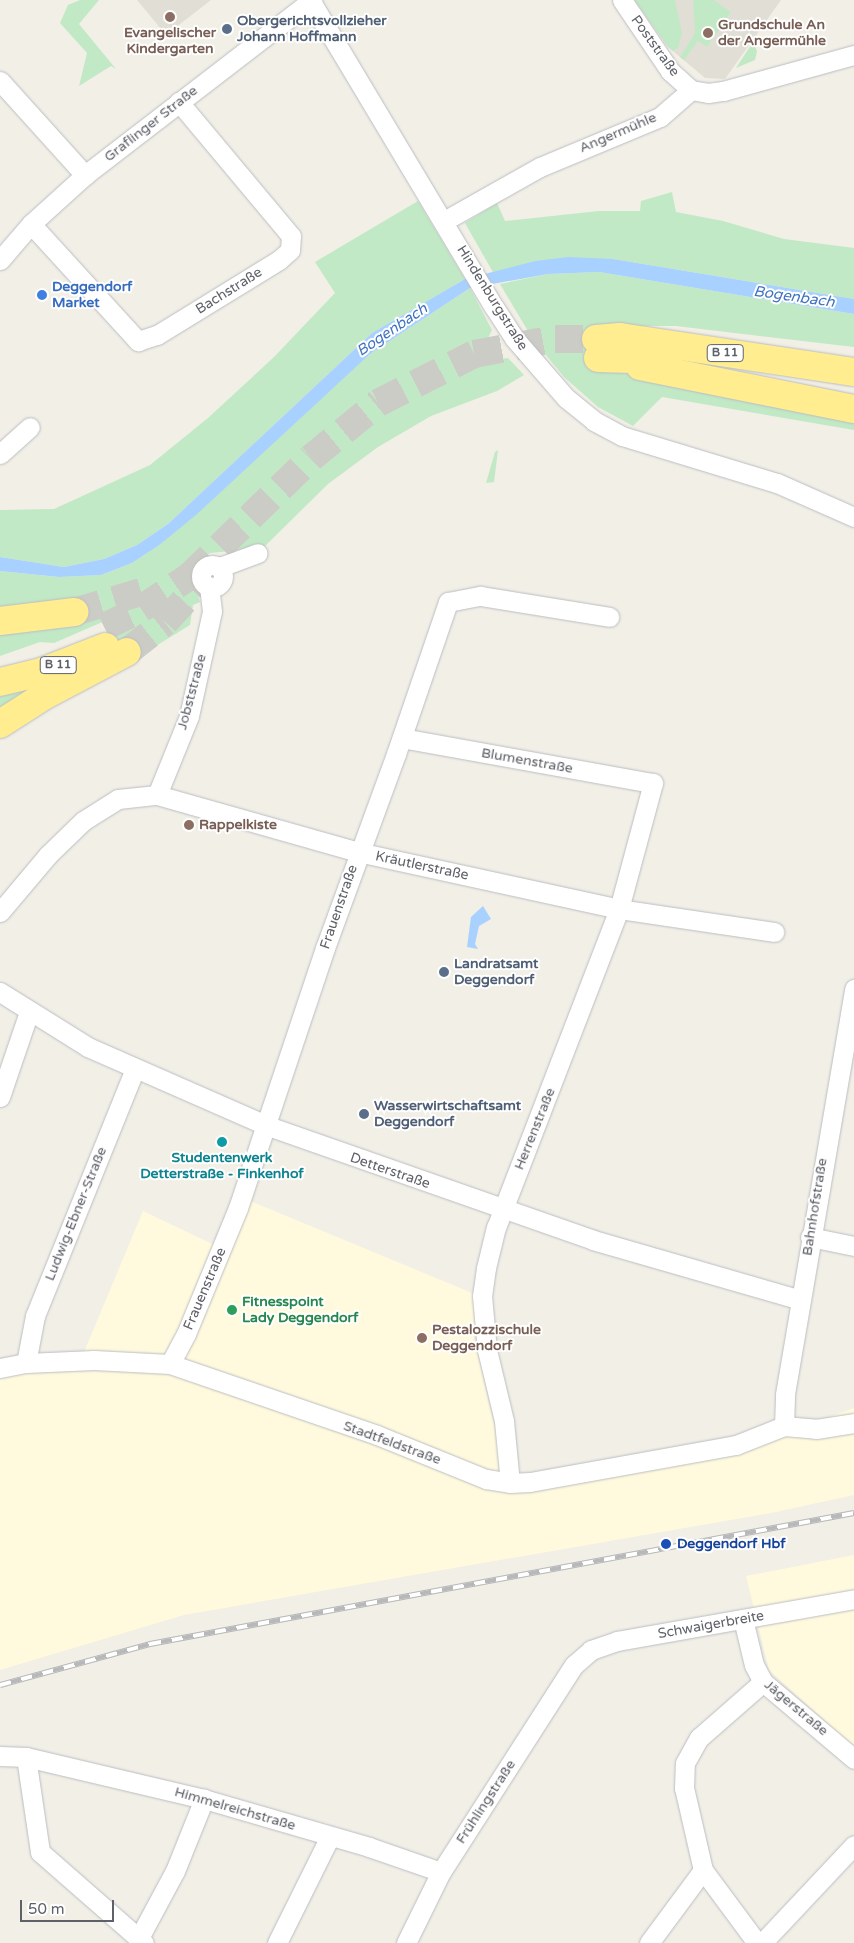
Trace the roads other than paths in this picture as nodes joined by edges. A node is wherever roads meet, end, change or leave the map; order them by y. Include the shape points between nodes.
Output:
1 (311, 0) edge
2 (622, 0) edge
3 (854, 55) edge
4 (0, 81) edge
5 (691, 90) junction
6 (179, 102) junction
7 (85, 175) junction
8 (444, 221) junction
9 (31, 224) junction
10 (0, 260) edge
11 (609, 348) junction
12 (854, 354) edge
13 (854, 372) edge
14 (854, 388) edge
15 (854, 409) edge
16 (30, 427) dead end
17 (0, 454) edge
18 (854, 517) edge
19 (258, 553) dead end
20 (74, 612) tunnel mouth
21 (609, 617) dead end
22 (0, 621) edge
23 (115, 641) junction
24 (0, 670) edge
25 (0, 682) edge
26 (0, 724) edge
27 (402, 738) junction
28 (653, 783) joint
29 (157, 795) junction
30 (358, 852) junction
31 (619, 909) junction
32 (0, 912) edge
33 (774, 932) dead end
34 (854, 989) edge
35 (0, 992) edge
36 (29, 1012) junction
37 (135, 1068) junction
38 (0, 1097) edge
39 (268, 1126) junction
40 (503, 1210) junction
41 (810, 1237) junction
42 (854, 1246) edge
43 (801, 1300) junction
44 (26, 1363) junction
45 (170, 1364) junction
46 (0, 1368) edge
47 (854, 1423) edge
48 (784, 1426) junction
49 (510, 1483) junction
50 (854, 1599) edge
51 (743, 1620) junction
52 (574, 1665) joint
53 (763, 1682) junction
54 (0, 1756) edge
55 (26, 1757) junction
56 (854, 1759) edge
57 (204, 1799) junction
58 (330, 1836) junction
59 (854, 1845) edge
60 (703, 1870) junction
61 (440, 1872) junction
62 (142, 1941) edge
63 (277, 1943) edge
64 (406, 1943) edge
65 (648, 1943) edge
66 (757, 1943) edge
67 (762, 1943) edge

1 - 6 street, Graflinger Straße
1 - 8 street, Hindenburgstraße
2 - 5 street, Poststraße via 670,71
3 - 5 street via 723,91
4 - 7 street
5 - 8 street, Angermühle via 660,117 540,167
6 - 7 street, Graflinger Straße
6 - 9 street, Bachstraße via 291,236 290,250 278,260 157,335 138,341
7 - 9 street, Graflinger Straße
8 - 18 street, Hindenburgstraße via 494,307 546,378 594,421 622,436 777,483
9 - 10 street, Graflinger Straße
11 - 12 highway, B 11 via 641,328 721,335
11 - 13 highway, B 11
11 - 14 highway, B 11
11 - 15 highway, B 11 via 646,368
16 - 17 street
19 - 29 street, Jobststraße via 220,567 213,564 204,569 202,579 209,586 212,611 189,716
20 - 22 highway
21 - 27 street, Frauenstraße via 480,596 448,602
23 - 24 highway, B 11
23 - 25 highway, B 11 via 42,672
23 - 26 highway via 47,694
27 - 28 street, Blumenstraße
27 - 30 street, Frauenstraße
28 - 31 street, Herrenstraße
29 - 30 street, Kräutlerstraße
29 - 32 street, Kräutlerstraße via 118,799 83,822 48,855
30 - 31 street, Kräutlerstraße
30 - 39 street, Frauenstraße
31 - 33 street, Kräutlerstraße
31 - 40 street, Herrenstraße
34 - 41 street, Bahnhofstraße
35 - 36 street, Detterstraße
36 - 37 street, Detterstraße via 88,1047
36 - 38 street
37 - 39 street, Detterstraße
37 - 44 street, Ludwig-Ebner-Straße via 36,1316
39 - 40 street, Detterstraße
39 - 45 street, Frauenstraße via 238,1208 186,1334
40 - 43 street, Detterstraße via 593,1240
40 - 49 street, Herrenstraße via 486,1268 482,1296 487,1350 504,1421
41 - 42 street
41 - 43 street, Bahnhofstraße
43 - 48 street, Bahnhofstraße via 785,1394
44 - 45 street, Stadtfeldstraße via 131,1360
44 - 46 street, Stadtfeldstraße
45 - 49 street, Stadtfeldstraße via 377,1435 486,1480
47 - 48 street via 816,1429
48 - 49 street, Stadtfeldstraße via 736,1445
50 - 51 street, Schwaigerbreite
51 - 52 street, Schwaigerbreite via 617,1641 591,1650
51 - 53 street, Jägerstraße via 754,1665
52 - 61 street, Frühlingstraße
53 - 56 street, Jägerstraße
53 - 60 street via 699,1738 685,1763 684,1788
54 - 55 street, Himmelreichstraße
55 - 57 street, Himmelreichstraße
55 - 62 street via 40,1852
57 - 58 street, Himmelreichstraße
57 - 62 street
58 - 61 street, Himmelreichstraße
58 - 63 street
59 - 67 street
60 - 65 street
60 - 66 street
61 - 64 street, Frühlingstraße

